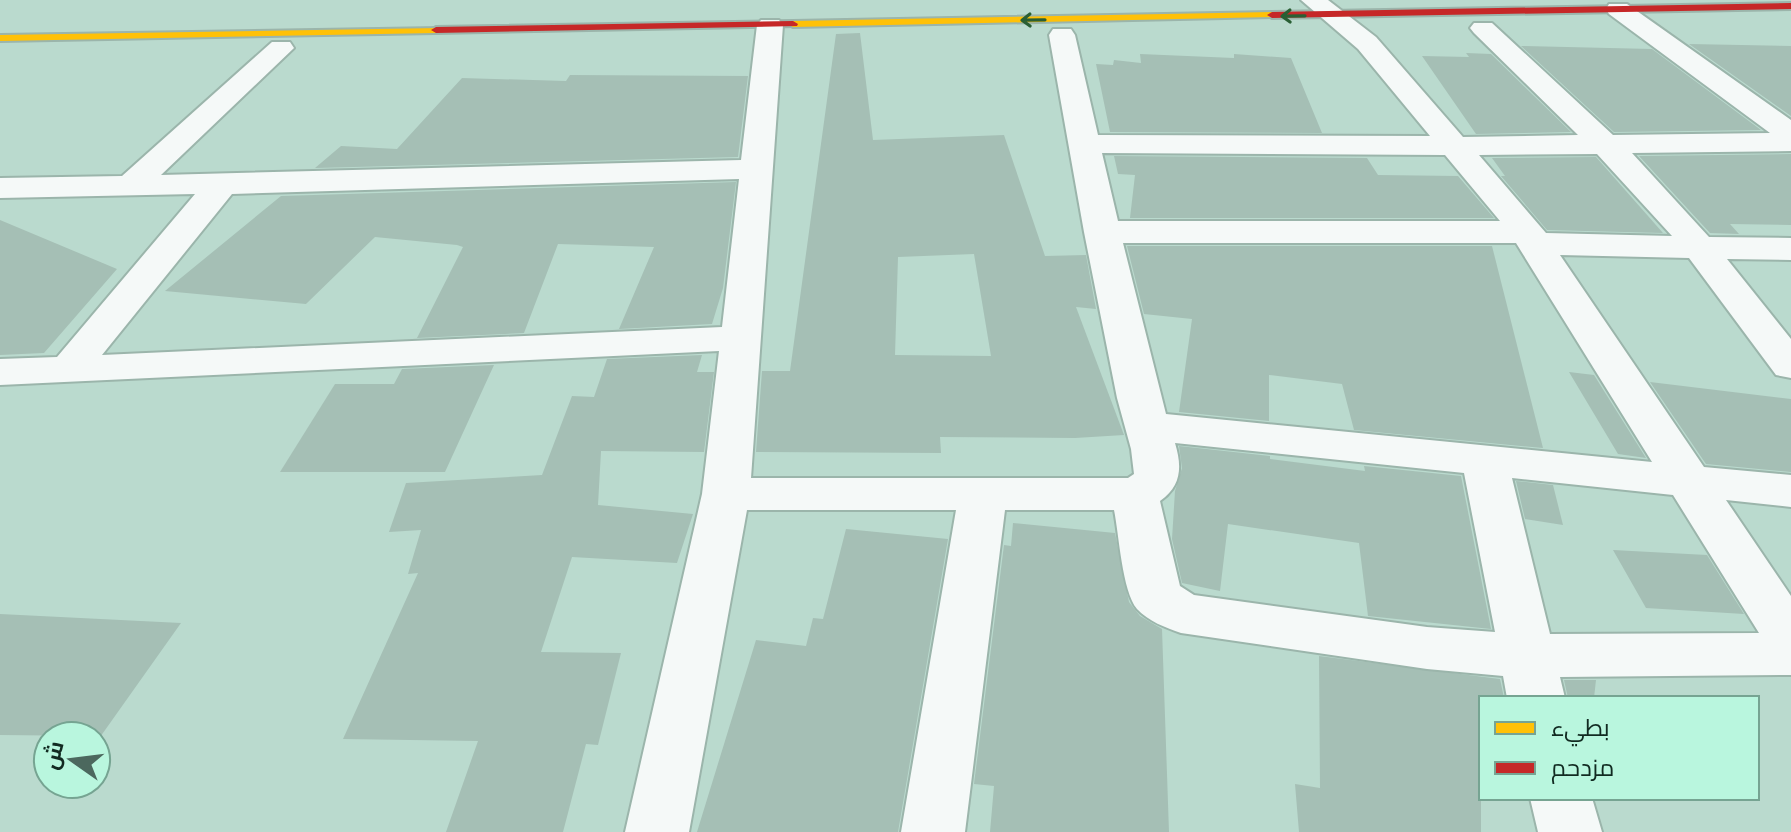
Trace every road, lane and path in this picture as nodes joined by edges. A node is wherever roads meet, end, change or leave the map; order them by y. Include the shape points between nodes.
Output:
1 (1663, 4) edge
2 (1791, 6) edge
3 (1331, 16) edge
4 (1628, 16) junction
5 (1791, 23) edge
6 (1483, 28) junction
7 (770, 32) junction
8 (1062, 35) junction
9 (0, 38) edge
10 (281, 48) junction
11 (0, 53) edge
12 (1791, 134) edge
13 (1791, 142) edge
14 (1084, 144) junction
15 (1605, 144) junction
16 (1454, 146) junction
17 (757, 169) junction
18 (222, 184) junction
19 (131, 185) junction
20 (0, 188) edge
21 (1102, 232) junction
22 (1530, 238) junction
23 (1700, 248) junction
24 (1791, 249) edge
25 (741, 338) junction
26 (1791, 366) edge
27 (69, 369) junction
28 (0, 372) edge
29 (1146, 426) junction
30 (1485, 460) junction
31 (1689, 481) junction
32 (1791, 491) edge
33 (726, 494) junction
34 (983, 494) junction
35 (1135, 494) junction
36 (1791, 639) edge
37 (1791, 654) edge
38 (1530, 677) edge
39 (1562, 800) edge
40 (657, 832) edge
41 (933, 832) edge
42 (1570, 832) edge

1 - 2 main road
1 - 4 main road
3 - 4 main road
3 - 6 main road
3 -> 7 main road
3 - 8 main road
3 - 16 street via 1367,43
4 - 5 main road
4 - 6 main road
4 - 12 street
6 - 15 street
7 - 8 main road
7 - 9 main road
7 - 10 main road
7 - 17 street
8 - 14 street
10 - 11 main road
10 - 19 street
13 - 15 street
14 - 16 street
14 - 21 street
15 - 16 street
15 - 23 street
16 - 22 street
17 - 18 street
17 - 25 street
18 - 19 street
18 - 27 street
19 - 20 street
21 - 22 street
21 - 29 street
22 - 23 street
22 - 31 street
23 - 24 street
23 - 26 street
25 - 27 street
25 - 33 street
27 - 28 street
29 - 30 street
29 - 35 street via 1157,476
30 - 31 street
30 - 38 street
31 - 32 street
31 - 36 street
33 - 34 street
33 - 40 street
34 - 35 street
34 - 41 street
35 - 38 street via 1156,596 1181,613 1427,648
37 - 38 street
39 - 42 street

